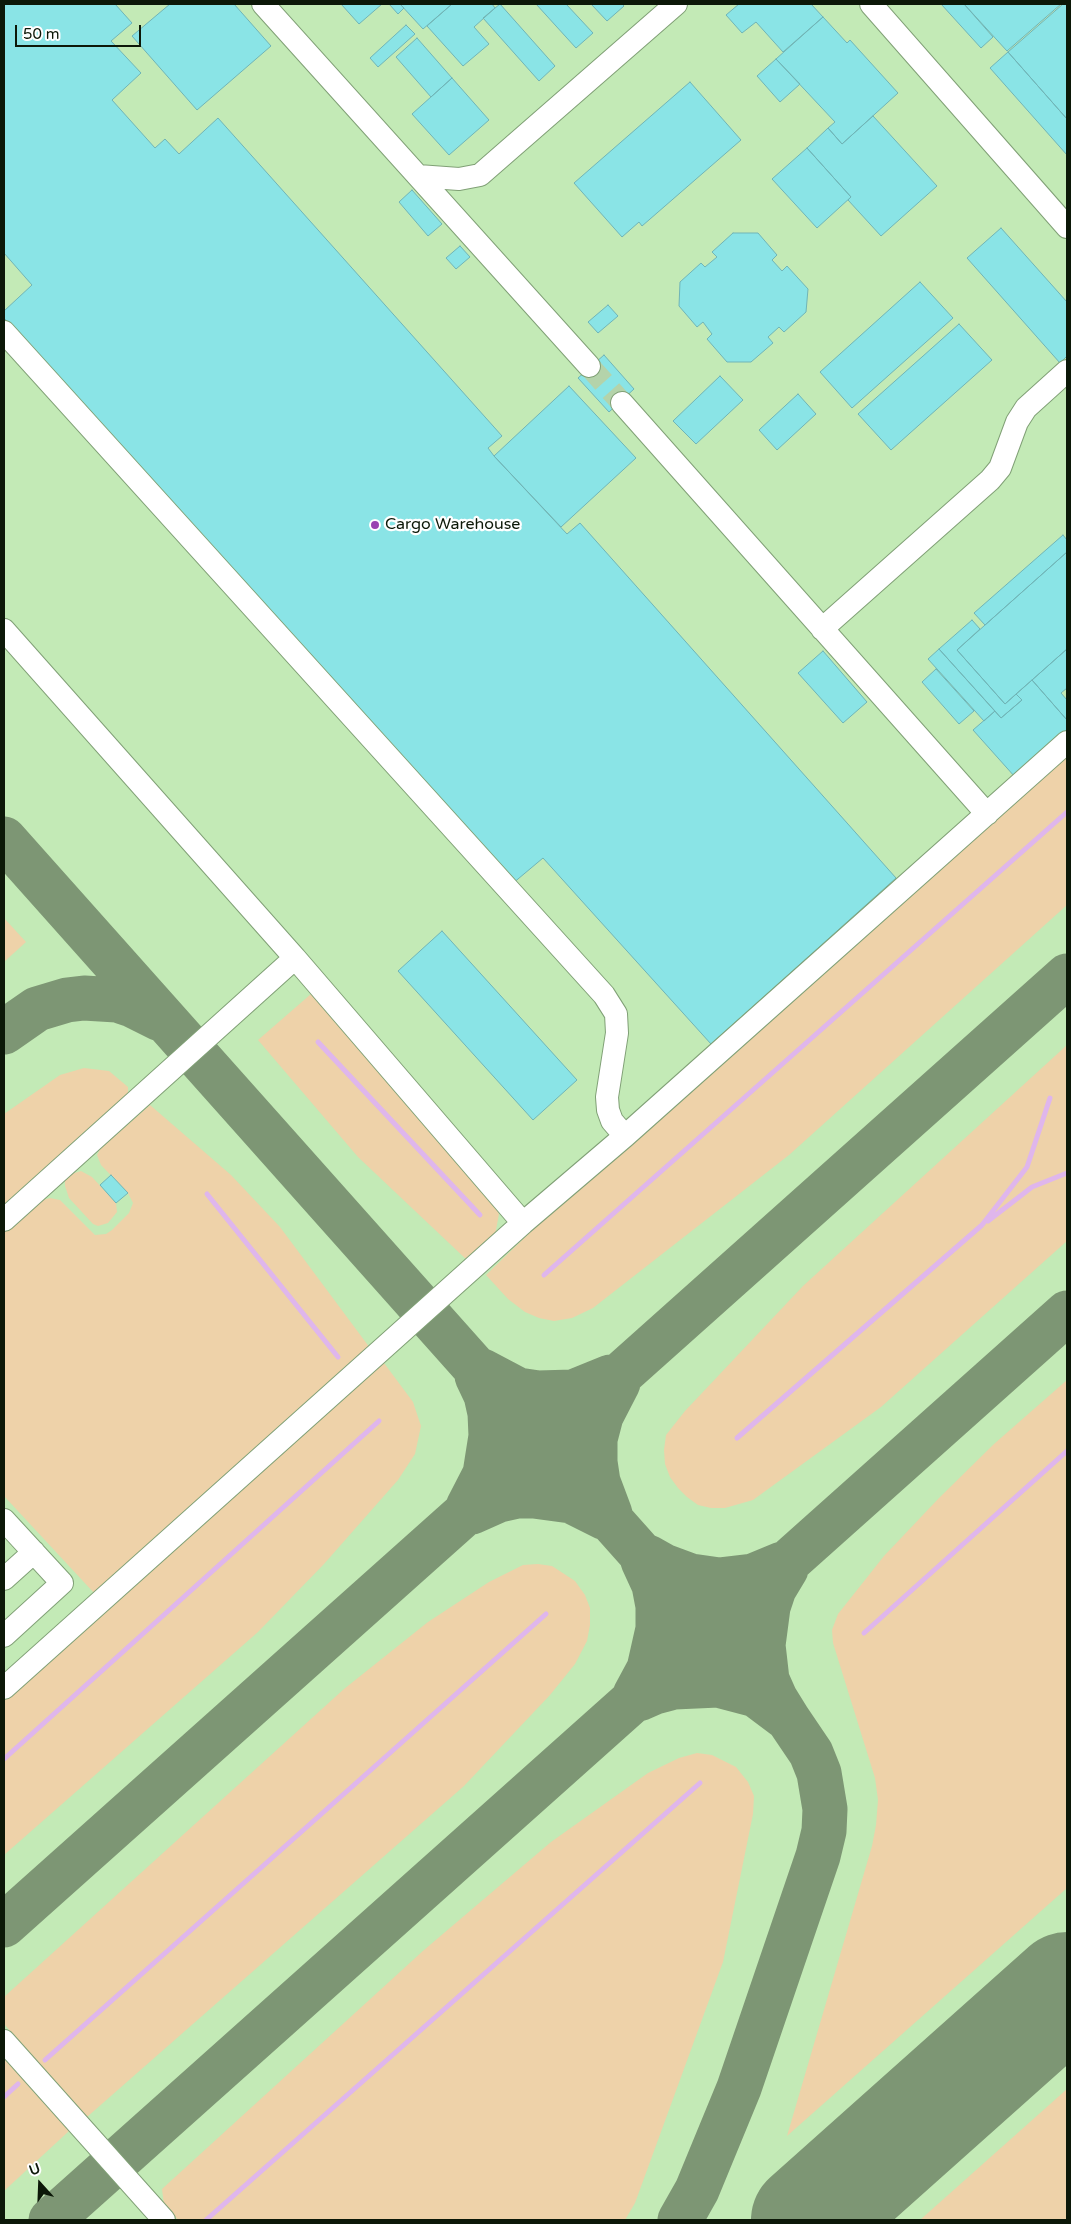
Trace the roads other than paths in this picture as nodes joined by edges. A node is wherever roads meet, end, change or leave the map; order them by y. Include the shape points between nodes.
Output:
1 (263, 4) edge
2 (676, 4) edge
3 (871, 4) edge
4 (418, 176) junction
5 (1067, 227) edge
6 (4, 332) edge
7 (589, 366) tunnel mouth
8 (1067, 371) edge
9 (622, 403) tunnel mouth
10 (822, 629) junction
11 (4, 630) edge
12 (1067, 742) edge
13 (987, 814) junction
14 (295, 958) junction
15 (625, 1136) junction
16 (4, 1220) edge
17 (524, 1223) junction
18 (4, 1520) edge
19 (34, 1552) junction
20 (4, 1579) edge
21 (4, 1636) edge
22 (4, 1688) edge
23 (4, 2040) edge
24 (164, 2220) edge

1 - 4 lane
2 - 4 lane via 480,175 459,180
3 - 5 lane
4 - 7 lane
6 - 15 lane via 604,995 616,1014 617,1034 607,1097 608,1110 612,1122
8 - 10 lane via 1026,408 1017,422 1000,468 990,480
9 - 10 lane
10 - 13 lane
11 - 14 lane
12 - 13 lane
13 - 15 lane
14 - 16 lane
14 - 17 lane
15 - 17 lane
17 - 22 lane
18 - 19 lane
19 - 20 lane
19 - 21 lane via 62,1583
23 - 24 lane

